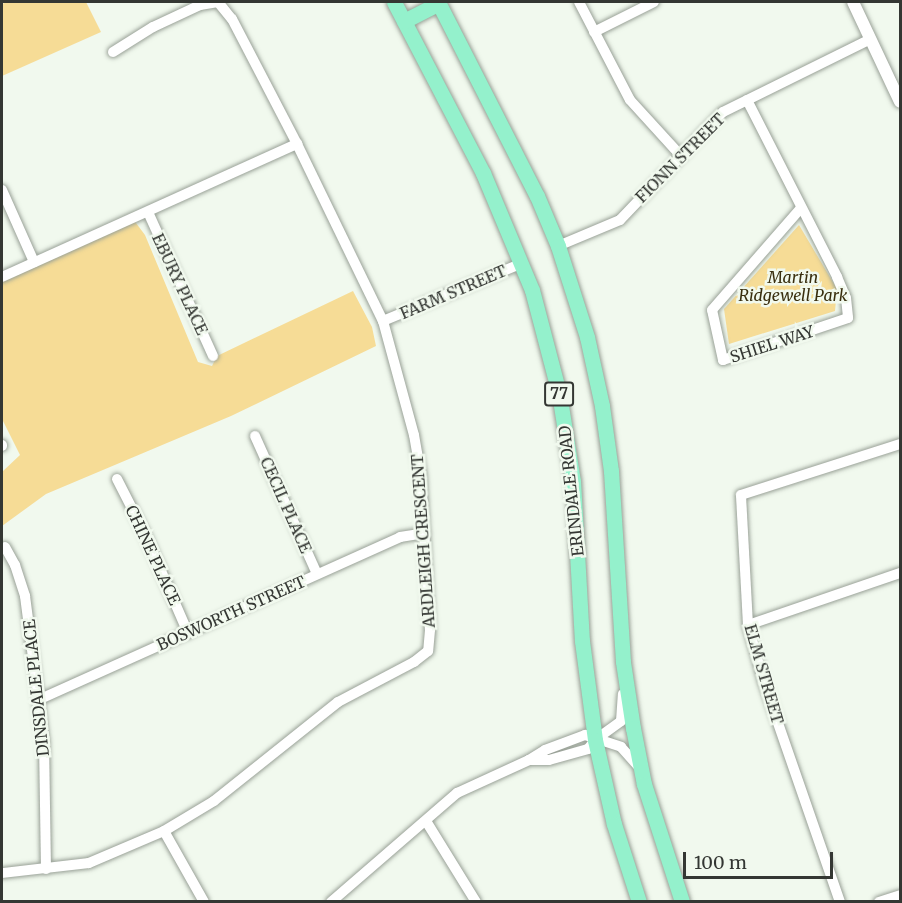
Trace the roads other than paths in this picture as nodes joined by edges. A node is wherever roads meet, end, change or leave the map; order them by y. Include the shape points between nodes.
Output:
1 (394, 2) edge
2 (439, 2) edge
3 (579, 2) edge
4 (654, 2) edge
5 (853, 2) edge
6 (404, 21) junction
7 (594, 32) junction
8 (869, 40) junction
9 (113, 52) dead end
10 (747, 100) junction
11 (900, 102) edge
12 (297, 144) junction
13 (681, 156) junction
14 (2, 190) edge
15 (800, 209) junction
16 (148, 212) junction
17 (558, 246) junction
18 (34, 262) junction
19 (522, 263) junction
20 (2, 277) edge
21 (383, 321) junction
22 (213, 356) dead end
23 (255, 436) dead end
24 (900, 444) edge
25 (117, 479) dead end
26 (425, 533) junction
27 (5, 546) dead end
28 (900, 573) edge
29 (317, 574) junction
30 (748, 625) junction
31 (189, 633) junction
32 (626, 682) junction
33 (38, 700) junction
34 (595, 740) junction
35 (641, 770) junction
36 (426, 821) junction
37 (164, 831) junction
38 (46, 870) junction
39 (2, 873) edge
40 (900, 895) edge
41 (204, 902) edge
42 (331, 902) edge
43 (476, 902) edge
44 (639, 902) edge
45 (681, 902) edge
46 (840, 902) edge
47 (879, 902) edge

1 - 6 main road, ERINDALE ROAD / 77
2 - 6 main road
2 - 17 main road, 77 via 537,196
3 - 7 street
4 - 7 street
5 - 8 street
6 - 19 main road, ERINDALE ROAD / 77 via 483,173
7 - 13 street via 630,100
8 - 10 street, FIONN STREET
8 - 11 street
9 - 12 street, ARDLEIGH CRESCENT via 200,5 218,2 232,19
10 - 13 street, FIONN STREET via 723,112
10 - 15 street, SHIEL WAY
12 - 16 street
12 - 21 street, ARDLEIGH CRESCENT
13 - 17 street, FIONN STREET via 620,220
14 - 18 street
15 - 15 street, SHIEL WAY via 712,310 723,360 848,318 846,298 837,277
16 - 18 street
16 - 22 street, EBURY PLACE
17 - 32 main road, 77 via 587,337 606,431
18 - 20 street
19 - 21 street, FARM STREET
19 - 34 main road, ERINDALE ROAD / 77 via 563,413 573,481 585,678
21 - 26 street, ARDLEIGH CRESCENT via 414,435
23 - 29 street, CECIL PLACE
24 - 30 street, ELM STREET via 741,495
25 - 31 street, CHINE PLACE
26 - 29 street, BOSWORTH STREET via 400,537
26 - 37 street, ARDLEIGH CRESCENT via 428,651 338,702 214,801
27 - 33 street, DINSDALE PLACE via 25,596
28 - 30 street
29 - 31 street, BOSWORTH STREET
30 - 46 street, ELM STREET via 764,683
31 - 33 street, BOSWORTH STREET
32 - 34 street via 621,721
32 - 35 main road, 77
33 - 38 street, DINSDALE PLACE via 44,742
34 - 35 street via 621,747
34 - 36 street via 585,735 545,750 457,793
34 - 44 main road, ERINDALE ROAD / 77 via 614,824
35 - 45 main road, 77
36 - 42 street
36 - 43 street
37 - 38 street, ARDLEIGH CRESCENT via 89,863
37 - 41 street
38 - 39 street, ARDLEIGH CRESCENT
40 - 47 street

